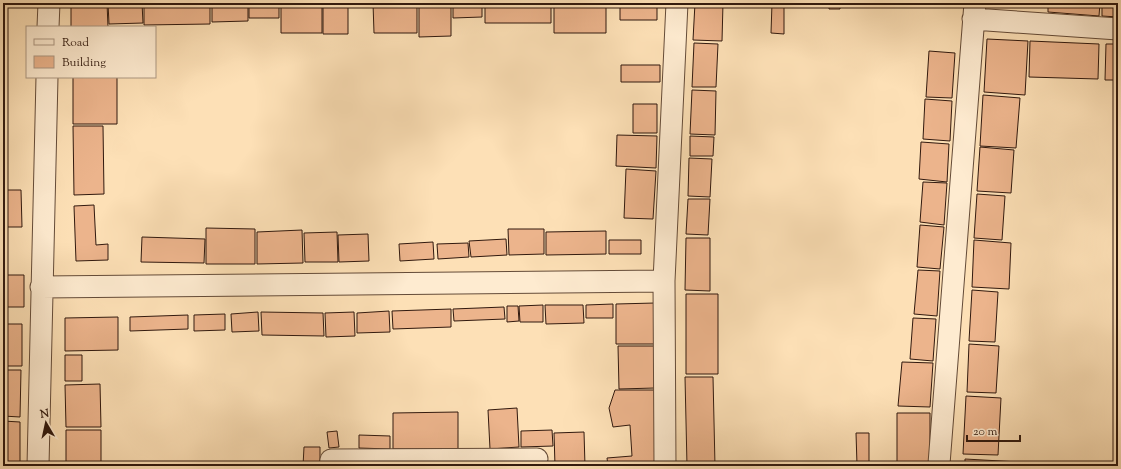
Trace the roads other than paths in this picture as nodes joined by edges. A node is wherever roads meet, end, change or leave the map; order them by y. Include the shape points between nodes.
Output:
1 (49, 3) edge
2 (677, 3) edge
3 (974, 11) edge
4 (48, 26) edge
5 (1118, 29) edge
6 (47, 78) edge
7 (664, 281) junction
8 (41, 288) junction
9 (537, 459) dead end
10 (939, 464) dead end
11 (38, 466) edge
12 (330, 466) edge
13 (664, 466) edge

1 - 4 street
2 - 7 street
3 - 5 street
3 - 10 street
6 - 8 street
7 - 8 street
7 - 13 street
8 - 11 street
9 - 12 street via 331,460

